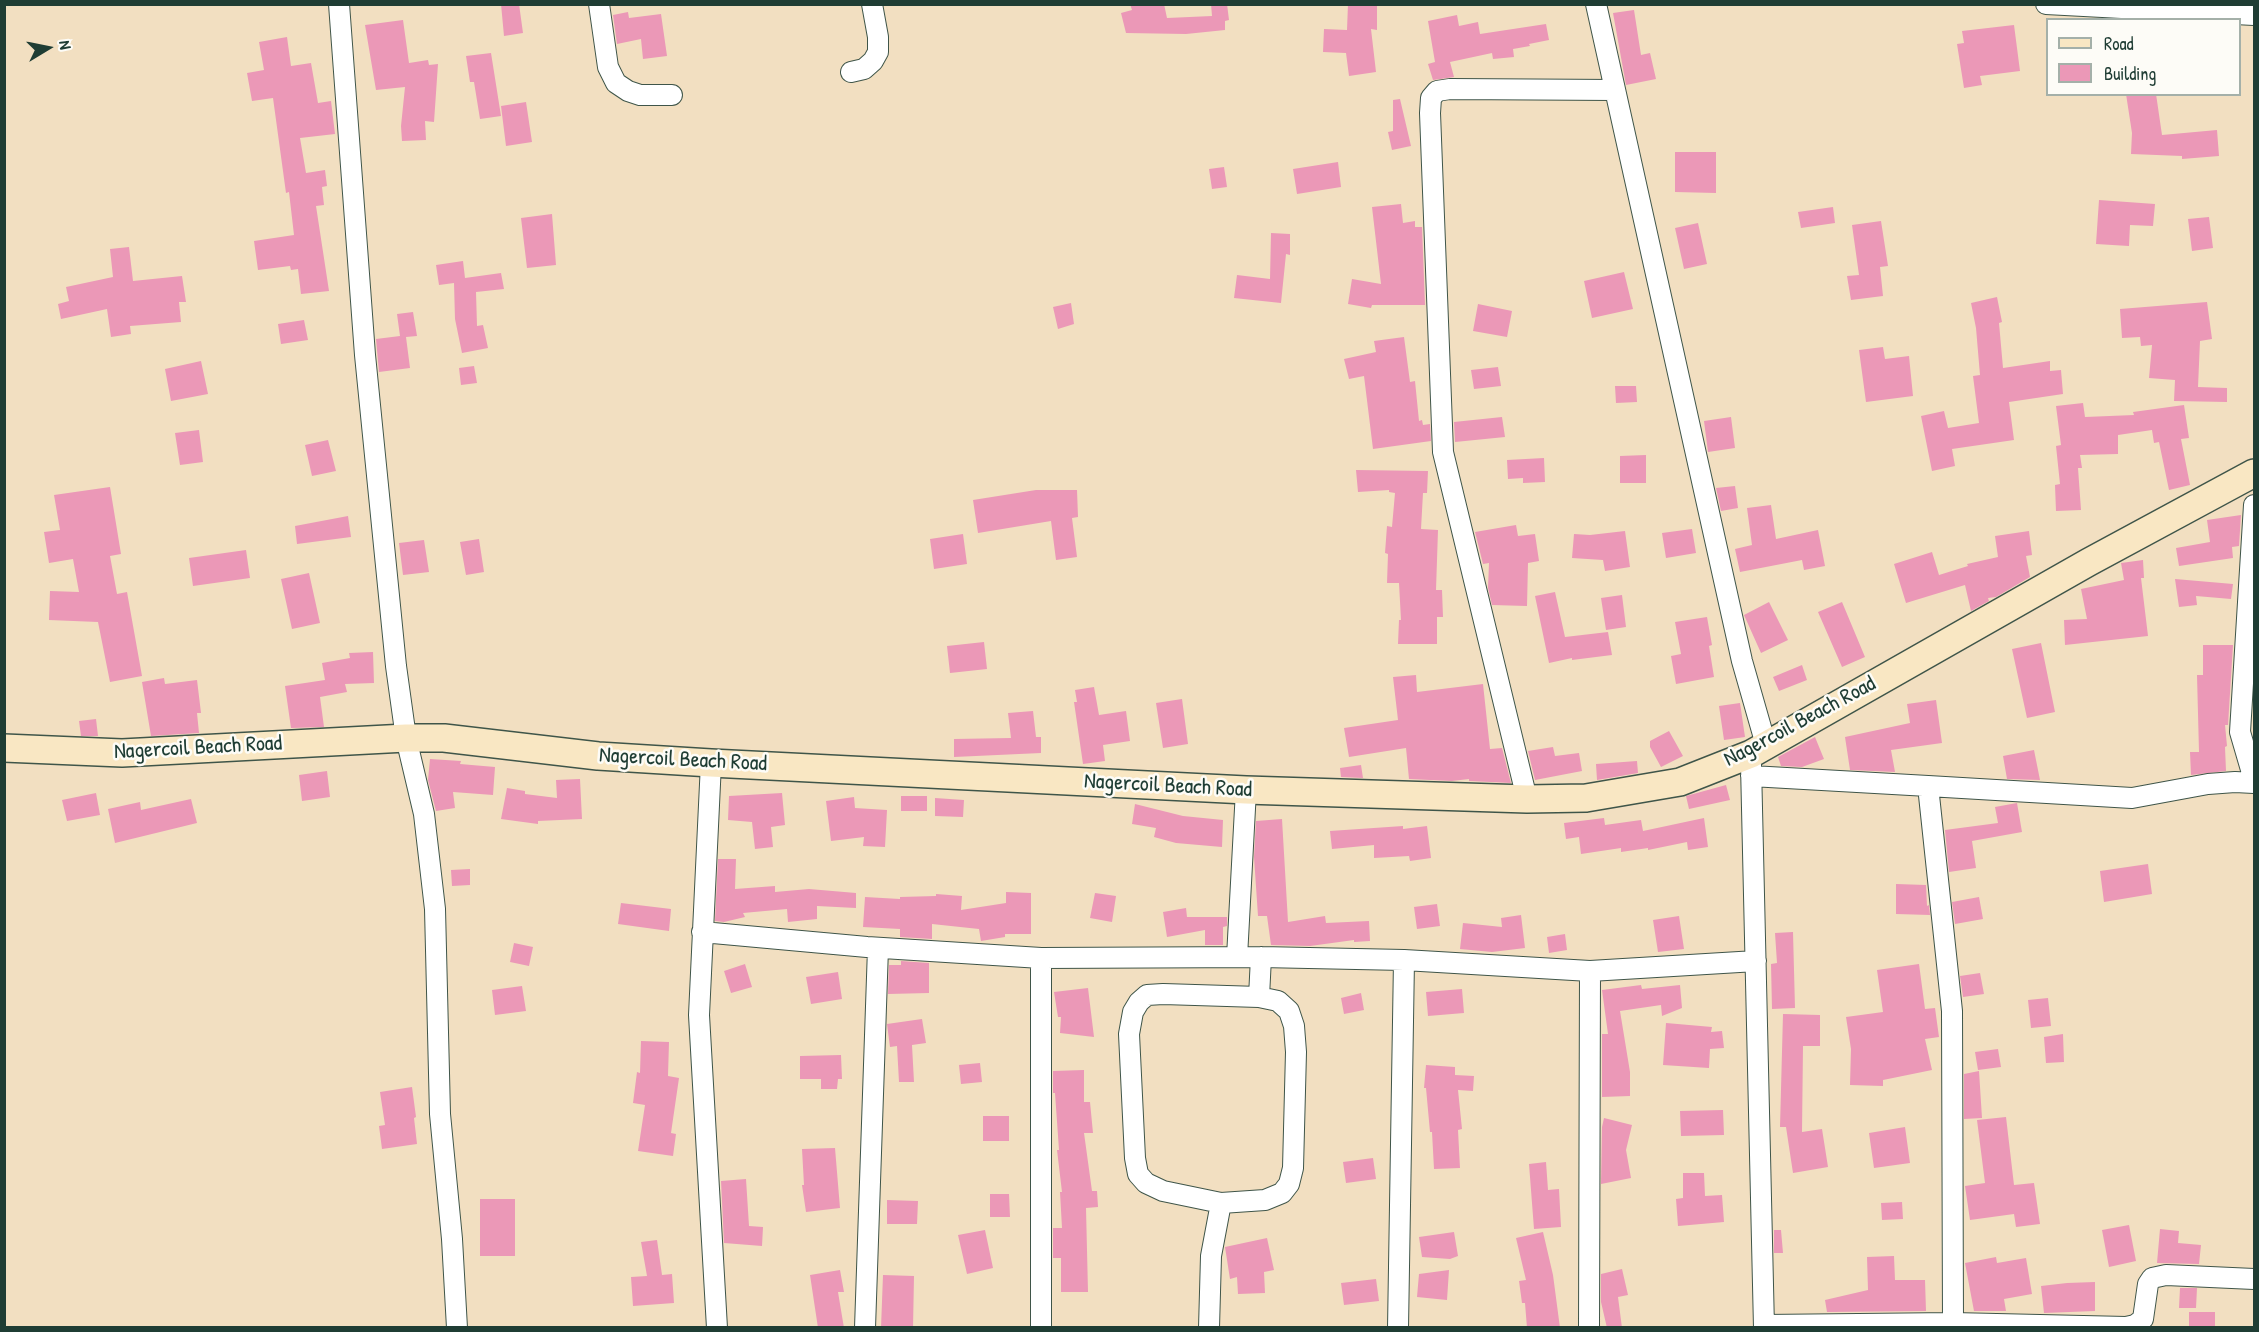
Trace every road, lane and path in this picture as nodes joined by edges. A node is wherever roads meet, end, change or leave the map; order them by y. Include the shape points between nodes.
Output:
1 (339, 4) edge
2 (598, 4) edge
3 (872, 4) edge
4 (1596, 4) edge
5 (2046, 4) edge
6 (2254, 15) edge
7 (851, 72) dead end
8 (1615, 90) junction
9 (672, 95) dead end
10 (2254, 473) edge
11 (2254, 505) edge
12 (406, 738) junction
13 (4, 748) edge
14 (1756, 758) junction
15 (711, 762) junction
16 (2254, 782) edge
17 (1928, 786) junction
18 (1246, 790) junction
19 (1527, 799) junction
20 (702, 932) junction
21 (878, 948) junction
22 (1237, 957) junction
23 (1261, 957) junction
24 (1041, 958) junction
25 (1404, 960) junction
26 (1756, 962) junction
27 (1590, 971) junction
28 (1259, 996) junction
29 (1221, 1203) junction
30 (2254, 1280) edge
31 (1953, 1323) junction
32 (1764, 1326) edge
33 (457, 1328) edge
34 (717, 1328) edge
35 (865, 1328) edge
36 (1041, 1328) edge
37 (1209, 1328) edge
38 (1398, 1328) edge
39 (1589, 1328) edge

1 - 12 street via 366,366
2 - 9 street via 608,67 616,83 640,95
3 - 7 street via 878,52 864,69
4 - 8 street
5 - 6 street
8 - 14 street via 1742,661
8 - 19 street via 1450,89 1437,91 1431,98 1443,452
10 - 14 main road, Nagercoil Beach Road via 2089,562
11 - 16 street via 2240,732
12 - 13 main road, Nagercoil Beach Road via 122,753
12 - 15 main road, Nagercoil Beach Road
12 - 33 street via 424,814 435,909 440,1114
14 - 17 street
14 - 19 main road, Nagercoil Beach Road via 1680,782 1586,798
14 - 26 street
15 - 18 main road, Nagercoil Beach Road
15 - 20 street
16 - 17 street via 2208,784 2132,798
17 - 31 street via 1952,1011
18 - 19 main road, Nagercoil Beach Road
18 - 22 street
20 - 21 street
20 - 34 street via 699,1015
21 - 24 street
21 - 35 street
22 - 23 street
22 - 24 street
23 - 25 street
23 - 28 street
24 - 36 street
25 - 27 street
25 - 38 street
26 - 27 street
26 - 32 street
27 - 39 street
28 - 29 street via 1278,1001 1289,1011 1294,1026 1293,1167 1282,1193 1265,1200
28 - 29 street via 1148,995 1133,1012 1129,1034 1138,1174 1163,1191
29 - 37 street via 1211,1256
30 - 31 street via 2166,1275 2152,1278 2143,1319 2126,1328
31 - 32 street

